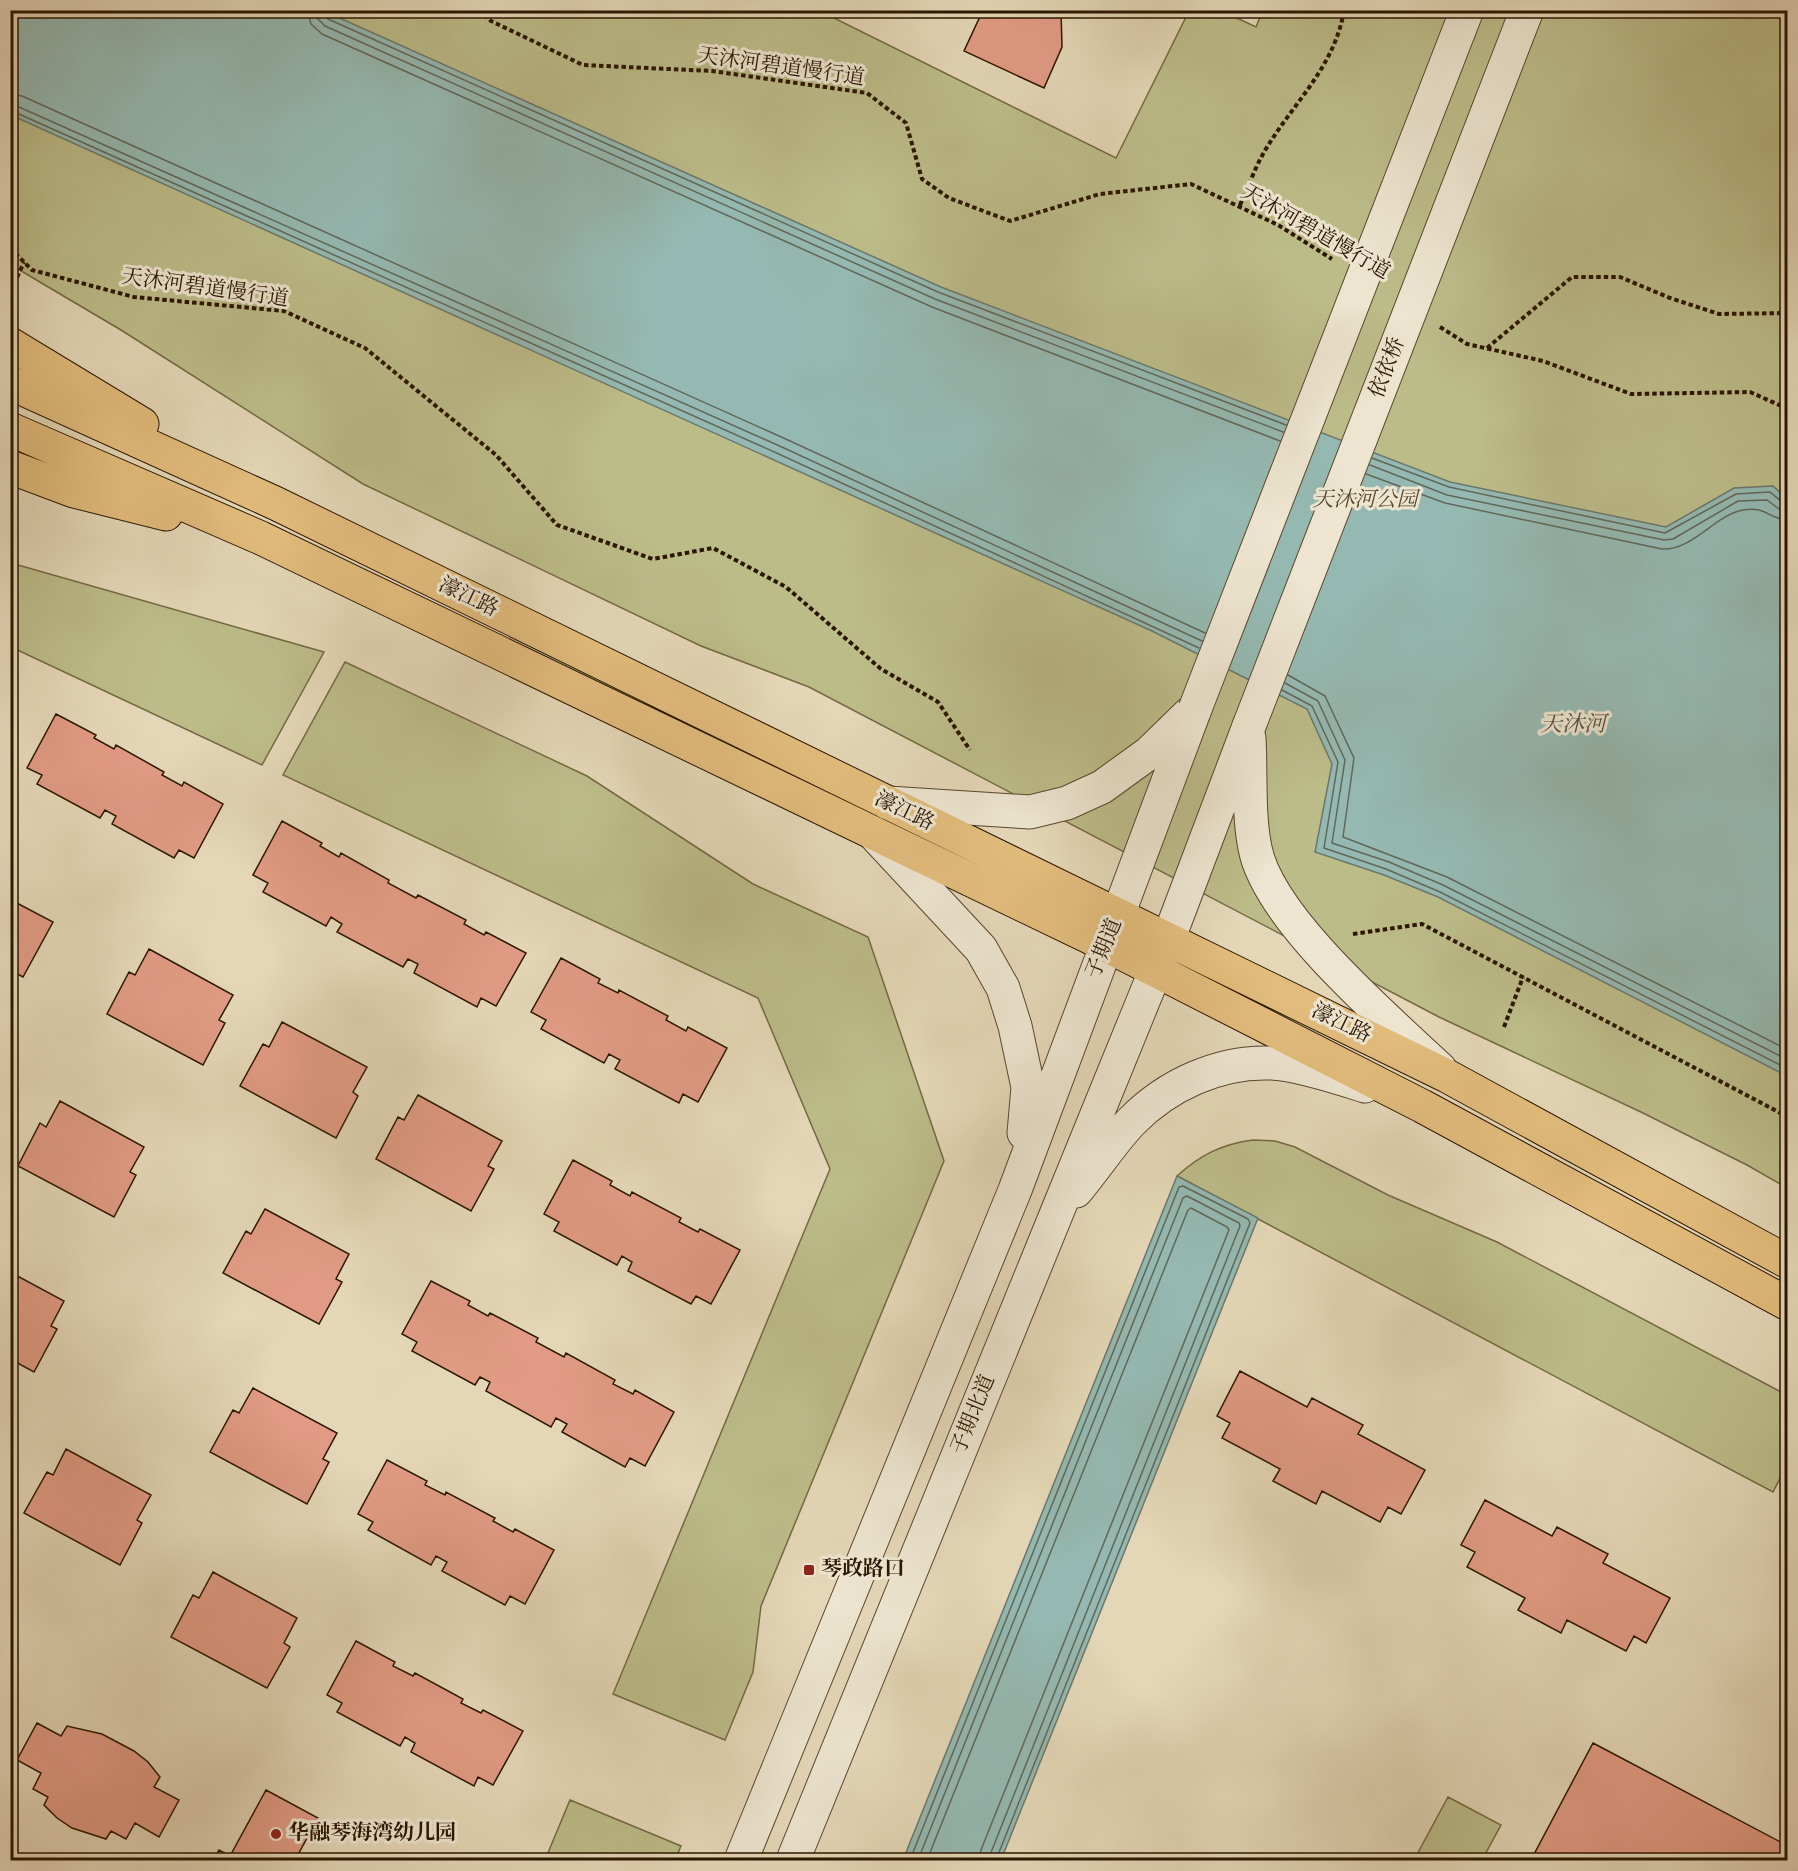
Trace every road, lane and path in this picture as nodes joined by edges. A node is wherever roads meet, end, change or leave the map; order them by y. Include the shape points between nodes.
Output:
1 (478, 10) edge
2 (1344, 10) edge
3 (1467, 10) edge
4 (1527, 10) edge
5 (1240, 205) junction
6 (10, 248) edge
7 (24, 262) junction
8 (1338, 262) dead end
9 (11, 291) edge
10 (1788, 313) edge
11 (1437, 325) dead end
12 (10, 344) edge
13 (1487, 348) junction
14 (10, 383) edge
15 (1788, 409) edge
16 (10, 429) edge
17 (10, 467) edge
18 (10, 484) edge
19 (74, 491) junction
20 (275, 503) junction
21 (261, 538) junction
22 (1195, 709) junction
23 (1249, 726) junction
24 (970, 750) dead end
25 (885, 802) junction
26 (873, 833) junction
27 (1119, 914) junction
28 (1353, 934) dead end
29 (1168, 939) junction
30 (1106, 945) junction
31 (1155, 970) junction
32 (1523, 977) junction
33 (1504, 1027) dead end
34 (1447, 1076) junction
35 (1422, 1106) junction
36 (1788, 1117) edge
37 (1015, 1190) junction
38 (1054, 1218) junction
39 (1788, 1262) edge
40 (1788, 1304) edge
41 (741, 1860) edge
42 (793, 1860) edge

1 - 5 path, 天沐河碧道慢行道 via 490,21 583,65 712,71 867,93 906,123 922,179 949,198 1010,221 1100,194 1191,184
2 - 5 path via 1341,30 1314,84 1263,154
3 - 22 street, bridge
4 - 23 street, 依依桥, bridge
5 - 8 path, 天沐河碧道慢行道
6 - 7 path, 天沐河碧道慢行道
7 - 9 path
7 - 24 path, 天沐河碧道慢行道 via 32,270 134,297 284,311 365,348 496,455 557,525 653,559 713,548 786,587 881,669 938,702
10 - 13 path via 1719,314 1620,277 1572,277
11 - 13 path via 1467,344
12 - 20 main road
13 - 15 path via 1543,361 1631,394 1750,392
14 - 20 main road, 濠江路
16 - 21 main road, 濠江路
17 - 19 main road
18 - 19 main road
19 - 21 main road
20 - 25 main road, 濠江路
21 - 26 main road, 濠江路
22 - 25 street via 1149,753 1102,787 1067,803 1030,812
22 - 27 street, 子期道
23 - 29 street
23 - 34 street via 1255,848 1269,888 1312,944
25 - 27 main road, 濠江路
26 - 30 main road, 濠江路
26 - 37 street via 981,949 1003,988 1028,1087
27 - 29 main road, 濠江路
27 - 30 street, 子期道
28 - 32 path via 1422,924
29 - 31 street
29 - 34 main road, 濠江路
30 - 31 main road, 濠江路
30 - 37 street, 子期道
31 - 35 main road, 濠江路
31 - 38 street, 子期北道
32 - 33 path
32 - 36 path
34 - 39 main road, 濠江路
35 - 38 street via 1342,1078 1272,1063 1219,1068 1185,1082 1131,1123
35 - 40 main road, 濠江路
37 - 41 street
38 - 42 street, 子期北道

